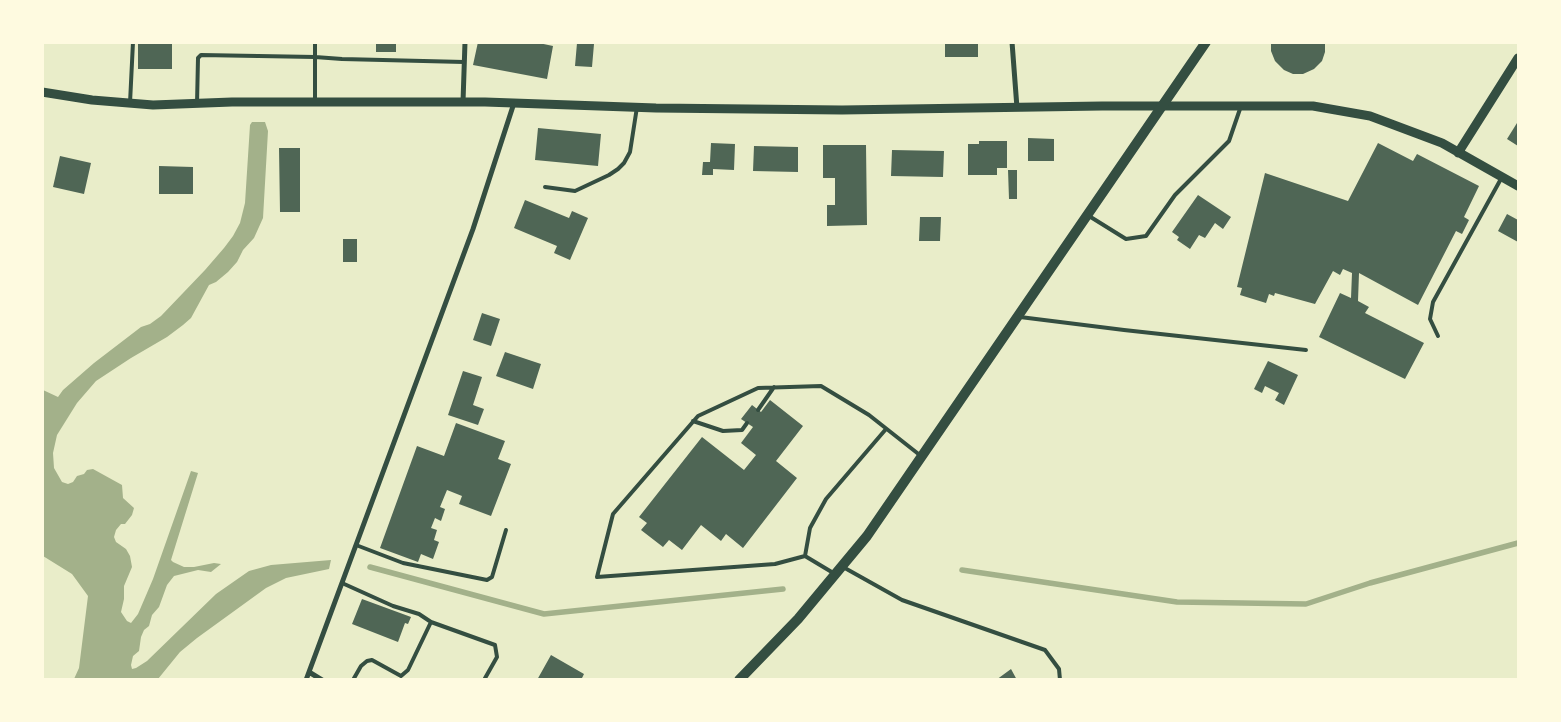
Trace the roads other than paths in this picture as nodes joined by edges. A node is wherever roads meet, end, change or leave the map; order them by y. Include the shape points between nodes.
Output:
1 (133, 42) edge
2 (315, 42) edge
3 (465, 42) edge
4 (1012, 42) edge
5 (1206, 42) edge
6 (315, 57) junction
7 (1518, 58) edge
8 (464, 62) junction
9 (42, 92) edge
10 (463, 102) junction
11 (130, 103) junction
12 (315, 103) junction
13 (514, 103) junction
14 (197, 104) junction
15 (1163, 106) junction
16 (1241, 106) junction
17 (637, 107) junction
18 (1016, 108) junction
19 (1458, 153) junction
20 (1502, 177) junction
21 (1518, 186) edge
22 (545, 187) dead end
23 (1087, 214) junction
24 (1018, 317) junction
25 (1438, 336) dead end
26 (1306, 350) dead end
27 (774, 387) junction
28 (758, 410) dead end
29 (693, 421) junction
30 (747, 423) dead end
31 (886, 429) junction
32 (922, 457) junction
33 (506, 530) dead end
34 (356, 545) junction
35 (805, 556) junction
36 (842, 566) junction
37 (836, 575) junction
38 (342, 583) junction
39 (431, 622) junction
40 (309, 672) junction
41 (400, 678) edge
42 (306, 680) edge
43 (322, 680) edge
44 (353, 680) edge
45 (484, 680) edge
46 (739, 680) edge
47 (1060, 680) edge

1 - 11 lane
2 - 6 lane
3 - 8 street
4 - 18 street
5 - 15 main road
6 - 8 lane
6 - 12 lane
6 - 14 lane via 201,55 198,58
7 - 19 street
8 - 10 street
9 - 11 street
10 - 12 street
10 - 13 street
11 - 14 street
12 - 14 street
13 - 17 street
13 - 34 street via 473,230
15 - 16 street
15 - 18 street
15 - 23 main road
16 - 19 street via 1313,106 1370,116 1442,143
16 - 23 lane via 1229,141 1175,196 1146,236 1126,239
17 - 18 street
17 - 22 lane via 630,152 618,169 575,191
19 - 20 street
20 - 21 street
20 - 25 lane via 1433,302 1430,319
23 - 24 main road
24 - 26 lane
24 - 32 main road
27 - 28 lane
27 - 29 lane via 758,388
27 - 31 lane via 821,386 869,414
29 - 30 lane via 723,431 742,430
29 - 35 lane via 613,514 597,577 776,564
31 - 32 lane
31 - 35 lane via 826,499 810,528
32 - 36 main road
33 - 34 lane via 492,577 487,580 403,563
34 - 38 street
35 - 37 lane
36 - 37 main road
36 - 47 lane via 902,600 1045,650 1059,669
37 - 46 main road
38 - 39 lane
38 - 40 street
39 - 41 lane via 408,670
39 - 45 lane via 495,645 497,656
40 - 42 street
40 - 43 street
41 - 44 lane via 372,660 361,666

